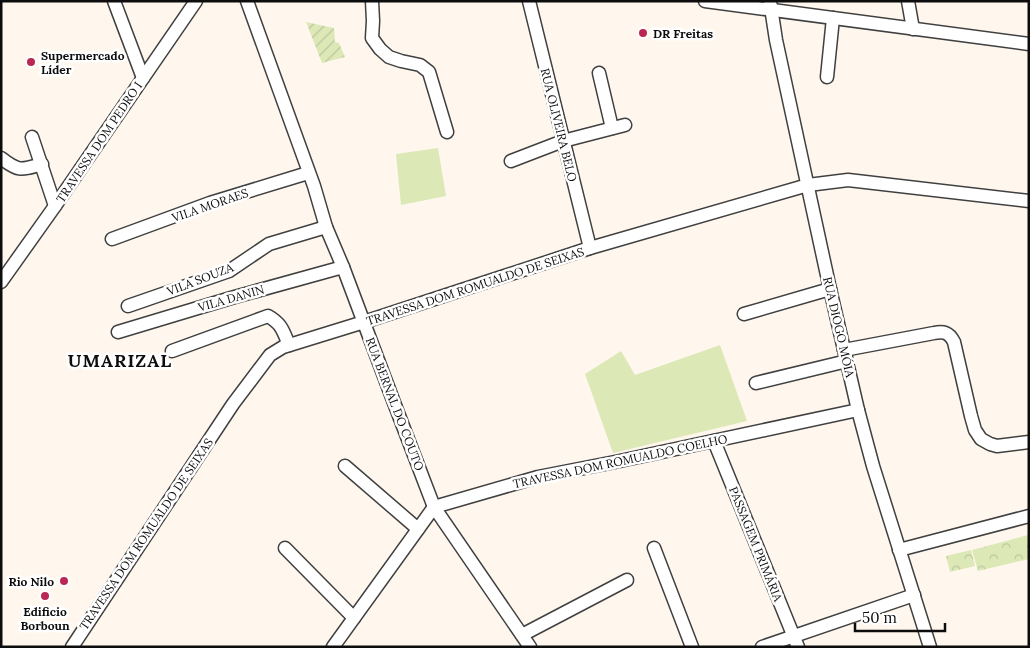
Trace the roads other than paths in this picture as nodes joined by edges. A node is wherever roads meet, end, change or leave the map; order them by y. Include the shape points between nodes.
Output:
1 (114, 1) edge
2 (196, 1) edge
3 (247, 1) edge
4 (372, 1) edge
5 (529, 1) edge
6 (705, 1) edge
7 (908, 1) edge
8 (771, 6) edge
9 (833, 18) junction
10 (913, 29) junction
11 (1029, 44) edge
12 (599, 73) dead end
13 (827, 77) dead end
14 (143, 78) junction
15 (447, 132) dead end
16 (32, 137) dead end
17 (563, 141) junction
18 (1, 158) edge
19 (511, 161) dead end
20 (42, 164) junction
21 (308, 173) junction
22 (808, 185) junction
23 (1029, 201) edge
24 (55, 206) junction
25 (326, 227) junction
26 (112, 239) dead end
27 (590, 248) junction
28 (343, 267) junction
29 (2, 279) edge
30 (830, 289) junction
31 (128, 306) dead end
32 (744, 314) dead end
33 (364, 322) junction
34 (118, 332) dead end
35 (289, 345) junction
36 (172, 351) dead end
37 (846, 356) junction
38 (756, 383) dead end
39 (858, 410) junction
40 (714, 441) junction
41 (1029, 442) edge
42 (345, 466) dead end
43 (434, 507) junction
44 (1029, 516) edge
45 (418, 529) junction
46 (285, 548) dead end
47 (654, 548) dead end
48 (899, 550) junction
49 (627, 580) dead end
50 (914, 595) junction
51 (354, 618) junction
52 (522, 635) junction
53 (796, 642) edge
54 (72, 647) edge
55 (333, 647) edge
56 (530, 647) edge
57 (692, 647) edge
58 (762, 647) edge
59 (930, 647) edge

1 - 14 street
2 - 14 street, TRAVESSA DOM PEDRO I
3 - 21 street, RUA BERNAL DO COUTO
4 - 15 street via 372,38 389,57 420,65 429,72
5 - 17 street, RUA OLIVEIRA BELO
6 - 8 street
7 - 10 street
8 - 9 street
8 - 22 street, RUA DIOGO MÓIA
9 - 10 street
9 - 13 street
10 - 11 street
12 - 17 street via 618,126
14 - 24 street, TRAVESSA DOM PEDRO I
16 - 20 street
17 - 19 street
17 - 27 street, RUA OLIVEIRA BELO
18 - 20 street via 22,169
20 - 24 street
21 - 25 street, RUA BERNAL DO COUTO
21 - 26 street, VILA MORAES via 210,203
22 - 23 street, TRAVESSA DOM ROMUALDO DE SEIXAS via 848,180
22 - 27 street, TRAVESSA DOM ROMUALDO DE SEIXAS
22 - 30 street, RUA DIOGO MÓIA
24 - 29 street, TRAVESSA DOM PEDRO I
25 - 28 street, RUA BERNAL DO COUTO
25 - 31 street, VILA SOUZA via 269,244 230,271
27 - 33 street, TRAVESSA DOM ROMUALDO DE SEIXAS
28 - 33 street, RUA BERNAL DO COUTO
28 - 34 street, VILA DANIN
30 - 32 street
30 - 37 street, RUA DIOGO MÓIA
33 - 35 street, TRAVESSA DOM ROMUALDO DE SEIXAS
33 - 43 street, RUA BERNAL DO COUTO
35 - 36 street via 280,325 268,316
35 - 54 street, TRAVESSA DOM ROMUALDO DE SEIXAS via 270,355 233,404
37 - 38 street
37 - 39 street, RUA DIOGO MÓIA
37 - 41 street via 944,332 954,342 971,416 982,439 997,446
39 - 40 street, TRAVESSA DOM ROMUALDO COELHO
39 - 48 street, RUA DIOGO MÓIA
40 - 43 street, TRAVESSA DOM ROMUALDO COELHO via 538,477
40 - 53 street, PASSAGEM PRIMÁRIA
42 - 45 street
43 - 45 street
43 - 52 street, RUA BERNAL DO COUTO
44 - 48 street
45 - 51 street
46 - 51 street
47 - 57 street
48 - 50 street, RUA DIOGO MÓIA
49 - 52 street
50 - 53 street
50 - 59 street, RUA DIOGO MÓIA
51 - 55 street
52 - 56 street, RUA BERNAL DO COUTO
53 - 58 street

